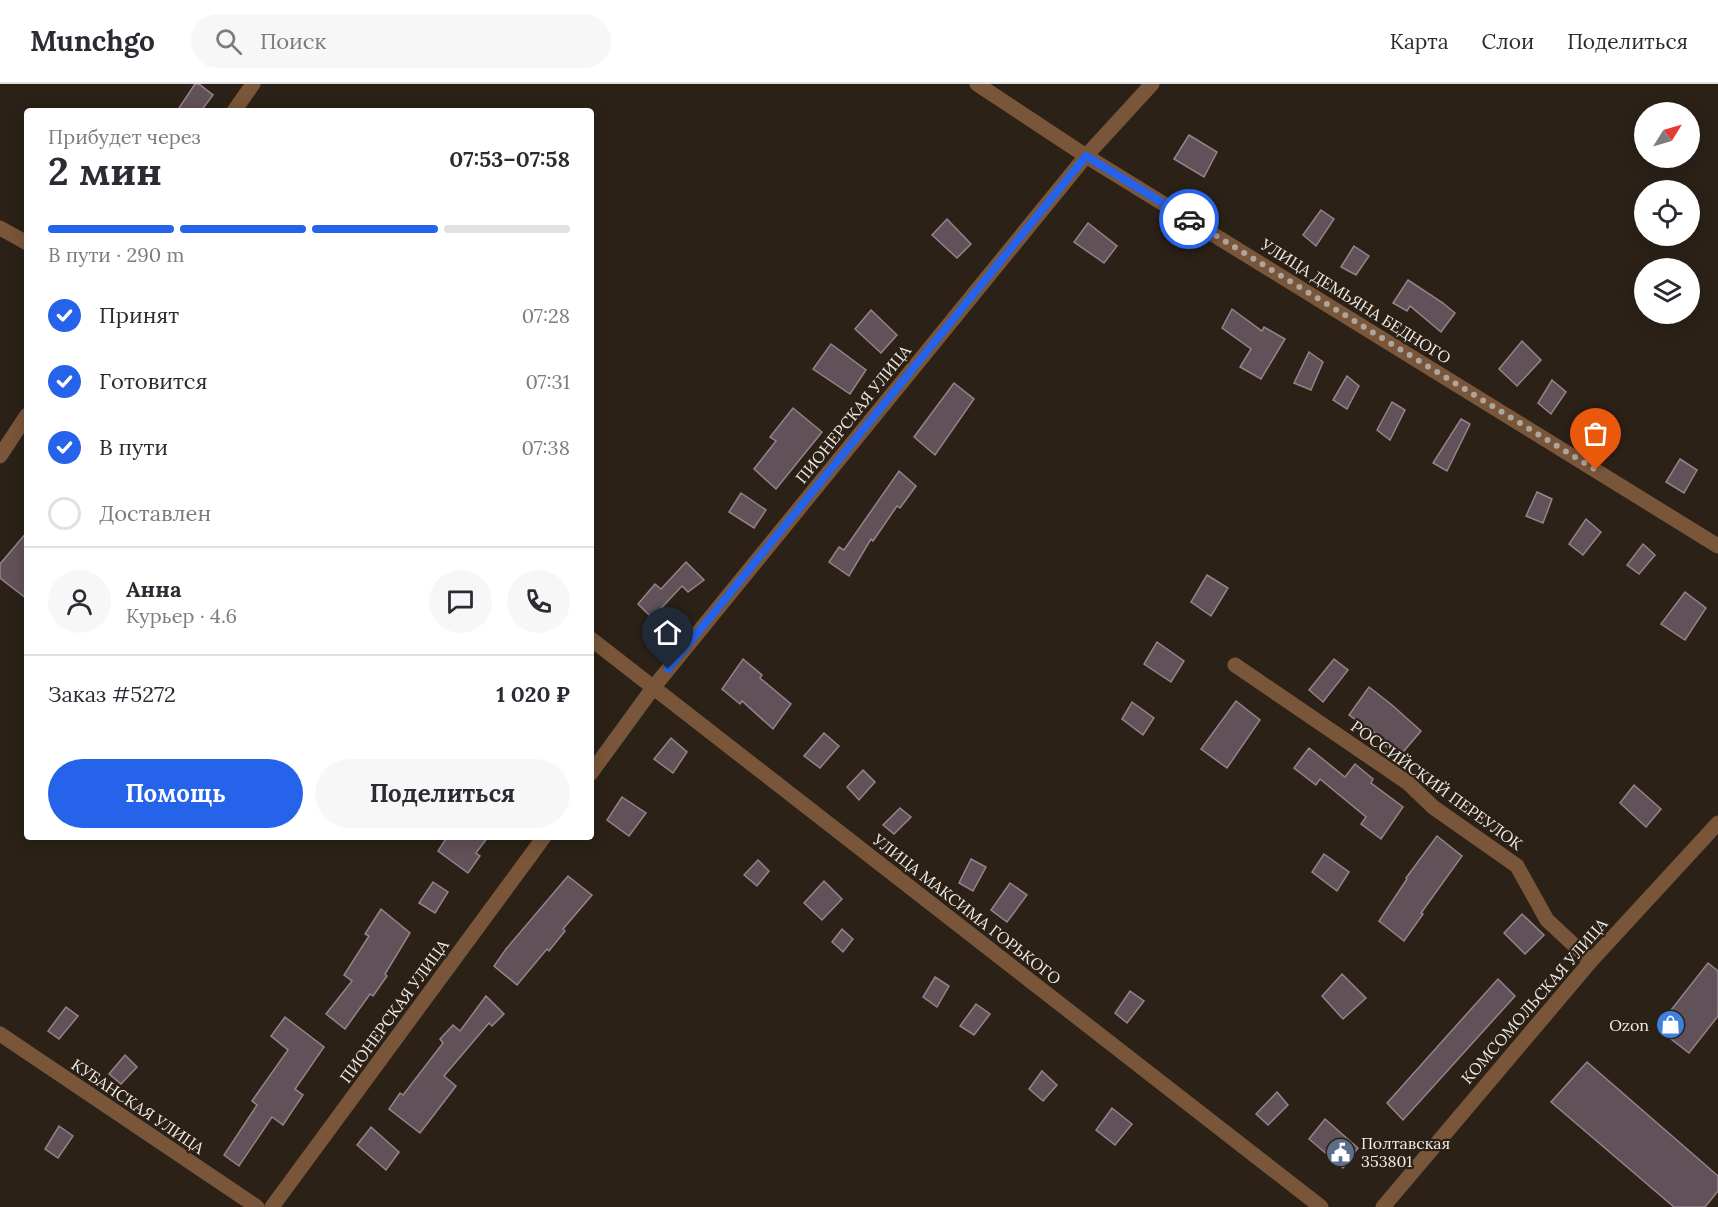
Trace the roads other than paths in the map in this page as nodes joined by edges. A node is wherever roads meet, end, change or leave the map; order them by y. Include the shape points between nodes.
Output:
1 (253, 84) edge
2 (977, 84) edge
3 (1152, 84) edge
4 (236, 108) edge
5 (1086, 156) junction
6 (0, 228) edge
7 (24, 241) edge
8 (24, 420) edge
9 (0, 456) edge
10 (1718, 546) edge
11 (594, 641) edge
12 (1235, 665) dead end
13 (653, 688) junction
14 (594, 769) edge
15 (1718, 823) edge
16 (542, 840) edge
17 (1591, 961) junction
18 (0, 1034) edge
19 (256, 1207) edge
20 (272, 1207) edge
21 (1321, 1207) edge
22 (1383, 1207) edge

1 - 4 street
2 - 5 street, УЛИЦА ДЕМЬЯНА БЕДНОГО
3 - 5 street, ПИОНЕРСКАЯ УЛИЦА
5 - 10 street, УЛИЦА ДЕМЬЯНА БЕДНОГО
5 - 13 street, ПИОНЕРСКАЯ УЛИЦА
6 - 7 street
8 - 9 street
11 - 13 street, УЛИЦА МАКСИМА ГОРЬКОГО
12 - 17 street, РОССИЙСКИЙ ПЕРЕУЛОК via 1408,783 1433,807 1517,866 1547,920
13 - 14 street, ПИОНЕРСКАЯ УЛИЦА
13 - 21 street, УЛИЦА МАКСИМА ГОРЬКОГО
15 - 17 street, КОМСОМОЛЬСКАЯ УЛИЦА
16 - 20 street, ПИОНЕРСКАЯ УЛИЦА
17 - 22 street, КОМСОМОЛЬСКАЯ УЛИЦА
18 - 19 street, КУБАНСКАЯ УЛИЦА

